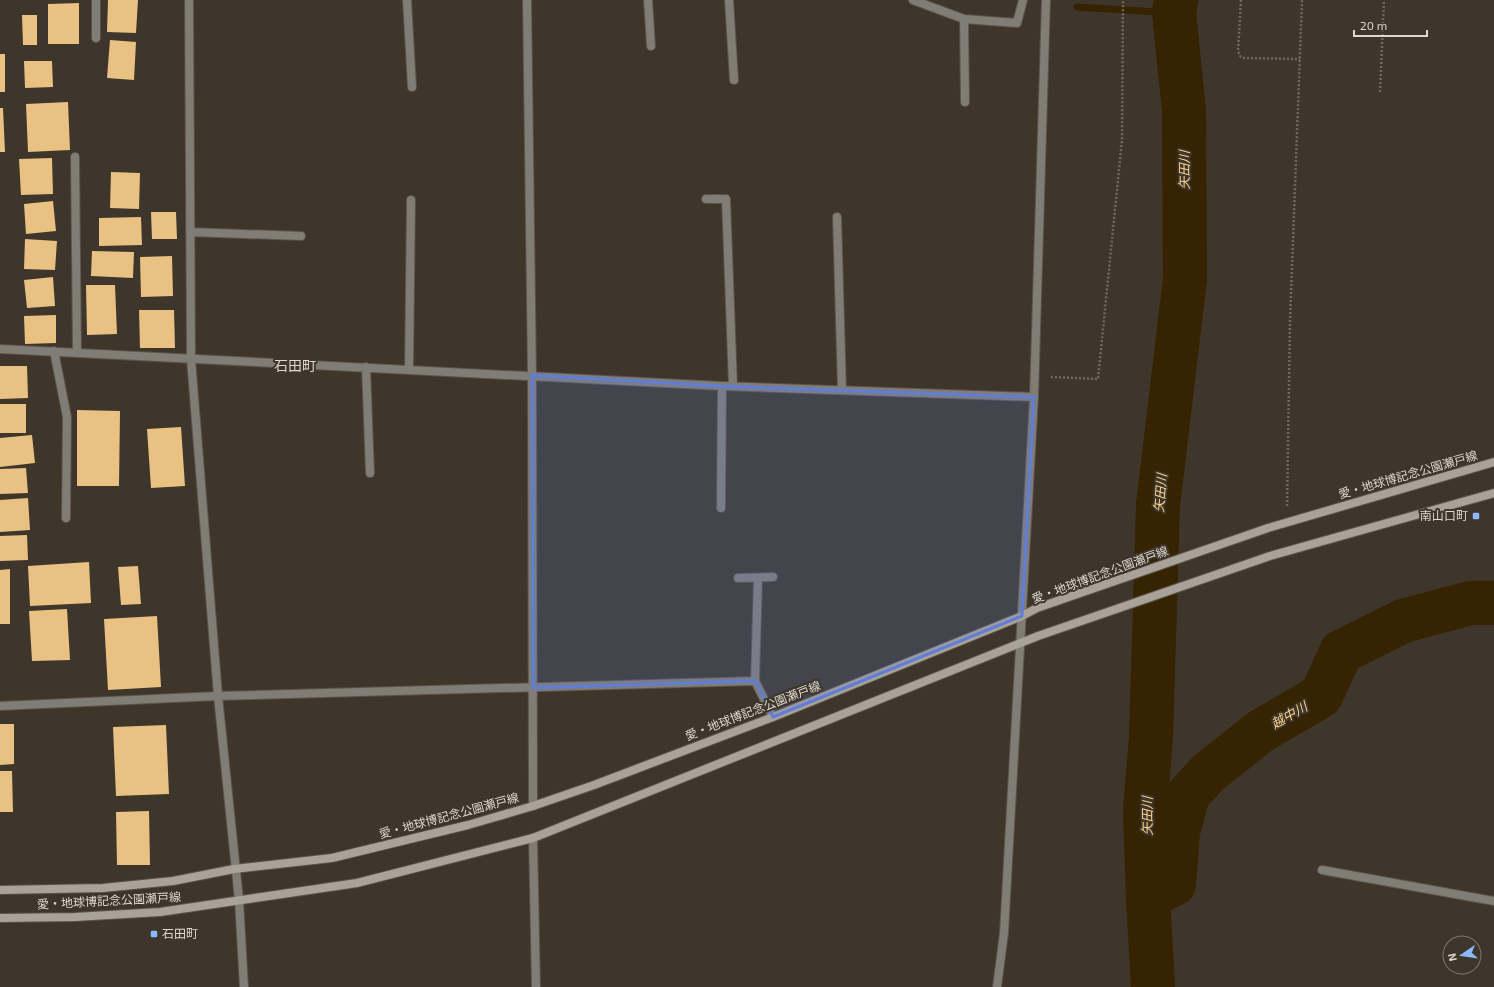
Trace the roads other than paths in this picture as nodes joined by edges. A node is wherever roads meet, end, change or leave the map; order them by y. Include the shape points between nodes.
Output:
1 (96, 0) edge
2 (189, 0) edge
3 (407, 0) edge
4 (527, 0) edge
5 (648, 0) edge
6 (729, 0) edge
7 (913, 0) edge
8 (1023, 0) edge
9 (1046, 0) edge
10 (964, 19) junction
11 (96, 38) dead end
12 (652, 46) dead end
13 (734, 80) dead end
14 (412, 87) dead end
15 (965, 102) dead end
16 (75, 157) dead end
17 (706, 199) dead end
18 (411, 200) dead end
19 (837, 216) dead end
20 (190, 232) junction
21 (301, 236) dead end
22 (0, 349) edge
23 (54, 350) junction
24 (77, 352) junction
25 (191, 359) junction
26 (366, 367) junction
27 (408, 369) junction
28 (532, 375) junction
29 (722, 386) junction
30 (732, 386) junction
31 (842, 390) junction
32 (1034, 397) junction
33 (1494, 462) edge
34 (370, 473) dead end
35 (1494, 492) edge
36 (721, 508) dead end
37 (66, 518) dead end
38 (773, 577) dead end
39 (738, 578) dead end
40 (758, 578) junction
41 (1022, 616) junction
42 (1021, 643) junction
43 (755, 681) junction
44 (533, 688) junction
45 (218, 696) junction
46 (0, 706) edge
47 (773, 717) junction
48 (533, 806) junction
49 (533, 838) junction
50 (234, 869) junction
51 (1322, 870) dead end
52 (0, 890) edge
53 (239, 900) junction
54 (1494, 901) edge
55 (0, 918) edge
56 (244, 987) edge
57 (536, 987) edge
58 (997, 987) edge

1 - 11 street
2 - 20 street
3 - 14 street
4 - 28 street
5 - 12 street
6 - 13 street
7 - 10 street
8 - 10 street via 1017,23
9 - 32 street
10 - 15 street
16 - 24 street
17 - 30 street via 726,199
18 - 27 street
19 - 31 street
20 - 21 street
20 - 25 street
22 - 23 street
23 - 24 street
23 - 37 street via 67,417
24 - 25 street
25 - 26 street
25 - 45 street
26 - 27 street
26 - 34 street
27 - 28 street
28 - 29 street
28 - 44 street
29 - 30 street
29 - 36 street
30 - 31 street
31 - 32 street
32 - 41 street
33 - 41 main road, 愛・地球博記念公園瀬戸線 via 1268,528 1037,608
35 - 42 main road, 愛・地球博記念公園瀬戸線 via 1270,556
38 - 40 street
39 - 40 street
40 - 43 street
41 - 42 street
41 - 47 main road, 愛・地球博記念公園瀬戸線
42 - 49 main road, 愛・地球博記念公園瀬戸線
42 - 58 street via 1004,933
43 - 44 street
43 - 47 street
44 - 45 street
44 - 48 street
45 - 46 street
45 - 50 street
47 - 48 main road, 愛・地球博記念公園瀬戸線
48 - 50 main road, 愛・地球博記念公園瀬戸線 via 468,825 332,858
49 - 53 main road, 愛・地球博記念公園瀬戸線 via 357,883
49 - 57 street
50 - 52 main road, 愛・地球博記念公園瀬戸線 via 173,881 103,888
50 - 53 street
51 - 54 street
53 - 55 main road, 愛・地球博記念公園瀬戸線 via 160,912
53 - 56 street

